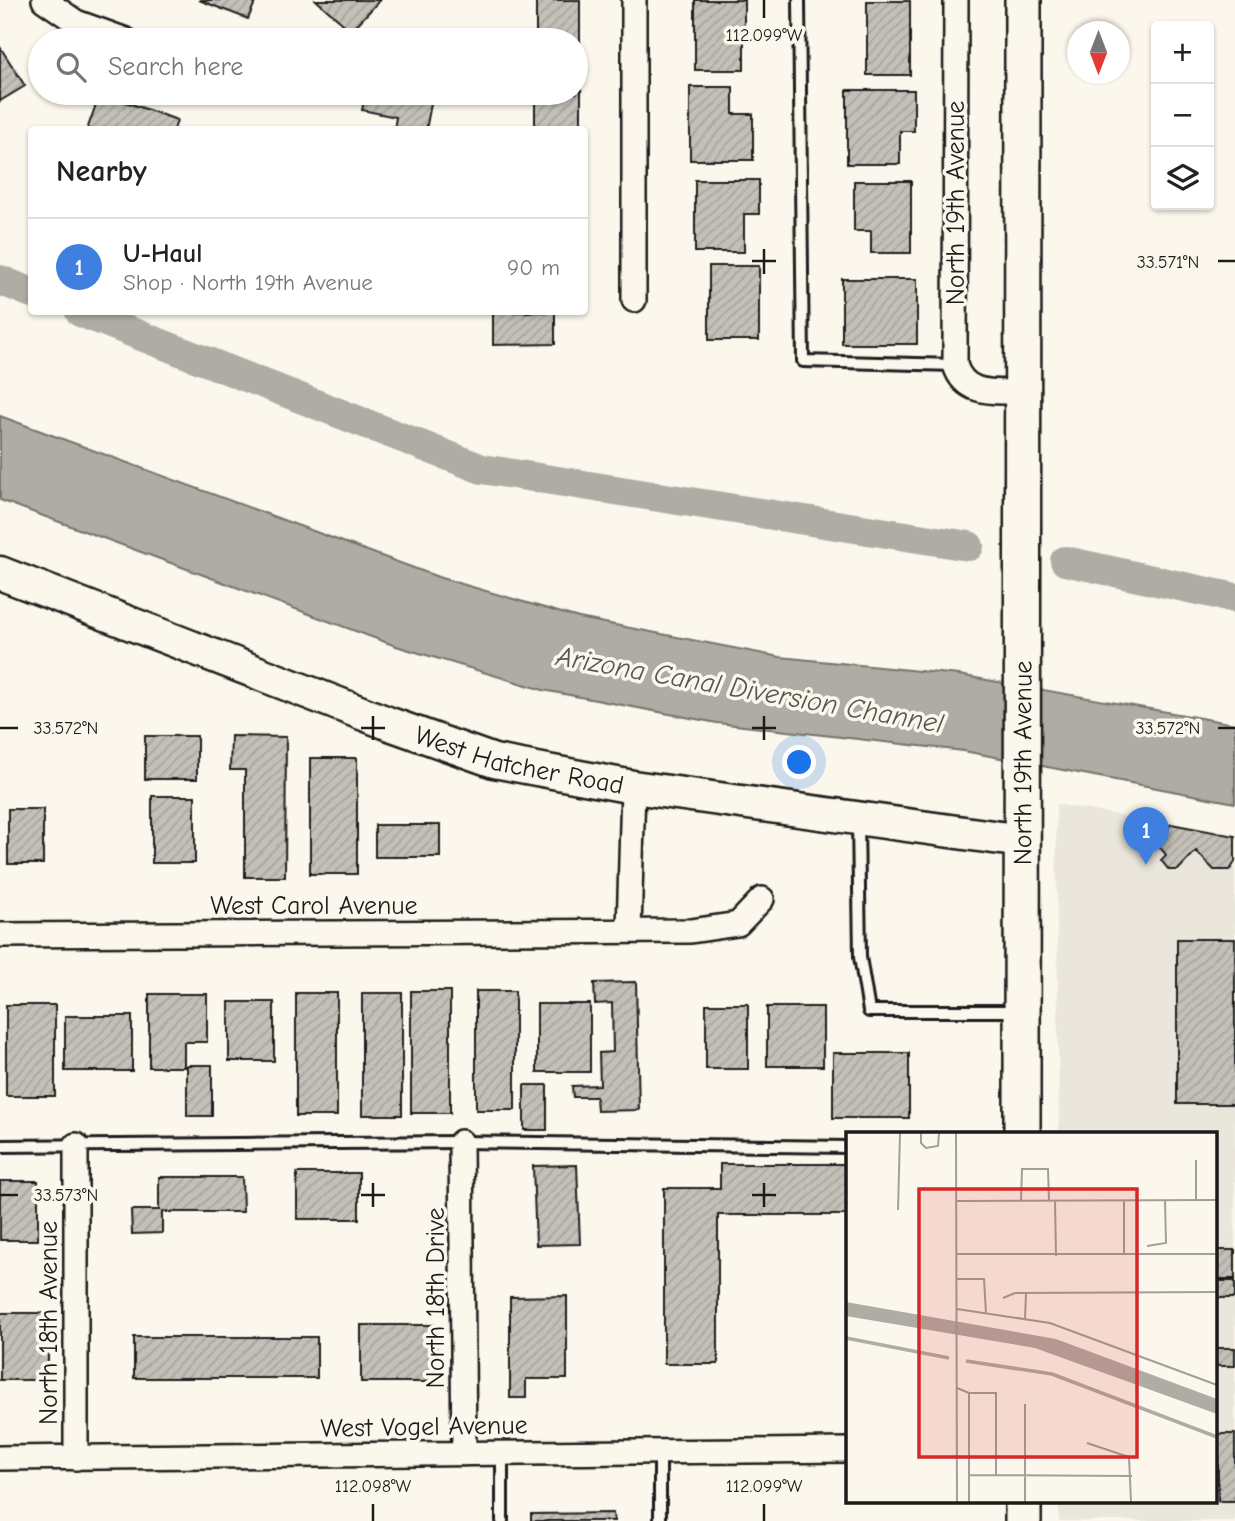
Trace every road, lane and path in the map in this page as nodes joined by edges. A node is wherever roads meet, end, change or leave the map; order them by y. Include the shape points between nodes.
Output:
1 (44, 0) edge
2 (634, 0) edge
3 (799, 0) edge
4 (956, 0) edge
5 (1023, 0) edge
6 (93, 28) edge
7 (634, 300) dead end
8 (955, 365) junction
9 (1024, 392) junction
10 (0, 573) edge
11 (633, 787) junction
12 (858, 818) junction
13 (1022, 841) junction
14 (761, 899) dead end
15 (629, 931) junction
16 (0, 935) edge
17 (1022, 1011) junction
18 (1023, 1132) edge
19 (461, 1142) junction
20 (76, 1145) junction
21 (0, 1146) edge
22 (846, 1147) edge
23 (846, 1450) edge
24 (660, 1452) junction
25 (502, 1453) junction
26 (464, 1454) junction
27 (0, 1458) edge
28 (76, 1458) junction
29 (502, 1521) edge
30 (660, 1521) edge

1 - 6 street
2 - 7 street
3 - 8 lane via 803,361
4 - 8 street, North 19th Avenue
5 - 9 main road, North 19th Avenue
8 - 9 street via 959,379 975,390
9 - 13 main road, North 19th Avenue
10 - 11 street, West Hatcher Road via 494,761
11 - 12 street, West Hatcher Road
11 - 15 street
12 - 13 street, West Hatcher Road
12 - 17 lane via 860,957 869,1012
13 - 17 main road, North 19th Avenue
14 - 15 street, West Carol Avenue via 738,924 691,931
15 - 16 street, West Carol Avenue
17 - 18 main road, North 19th Avenue
19 - 20 lane
19 - 22 lane
19 - 26 street, North 18th Drive
20 - 21 lane
20 - 28 street, North 18th Avenue
23 - 24 street, West Vogel Avenue
24 - 25 street, West Vogel Avenue
24 - 30 lane
25 - 26 street, West Vogel Avenue
25 - 29 lane
26 - 28 street, West Vogel Avenue
27 - 28 street, West Vogel Avenue

